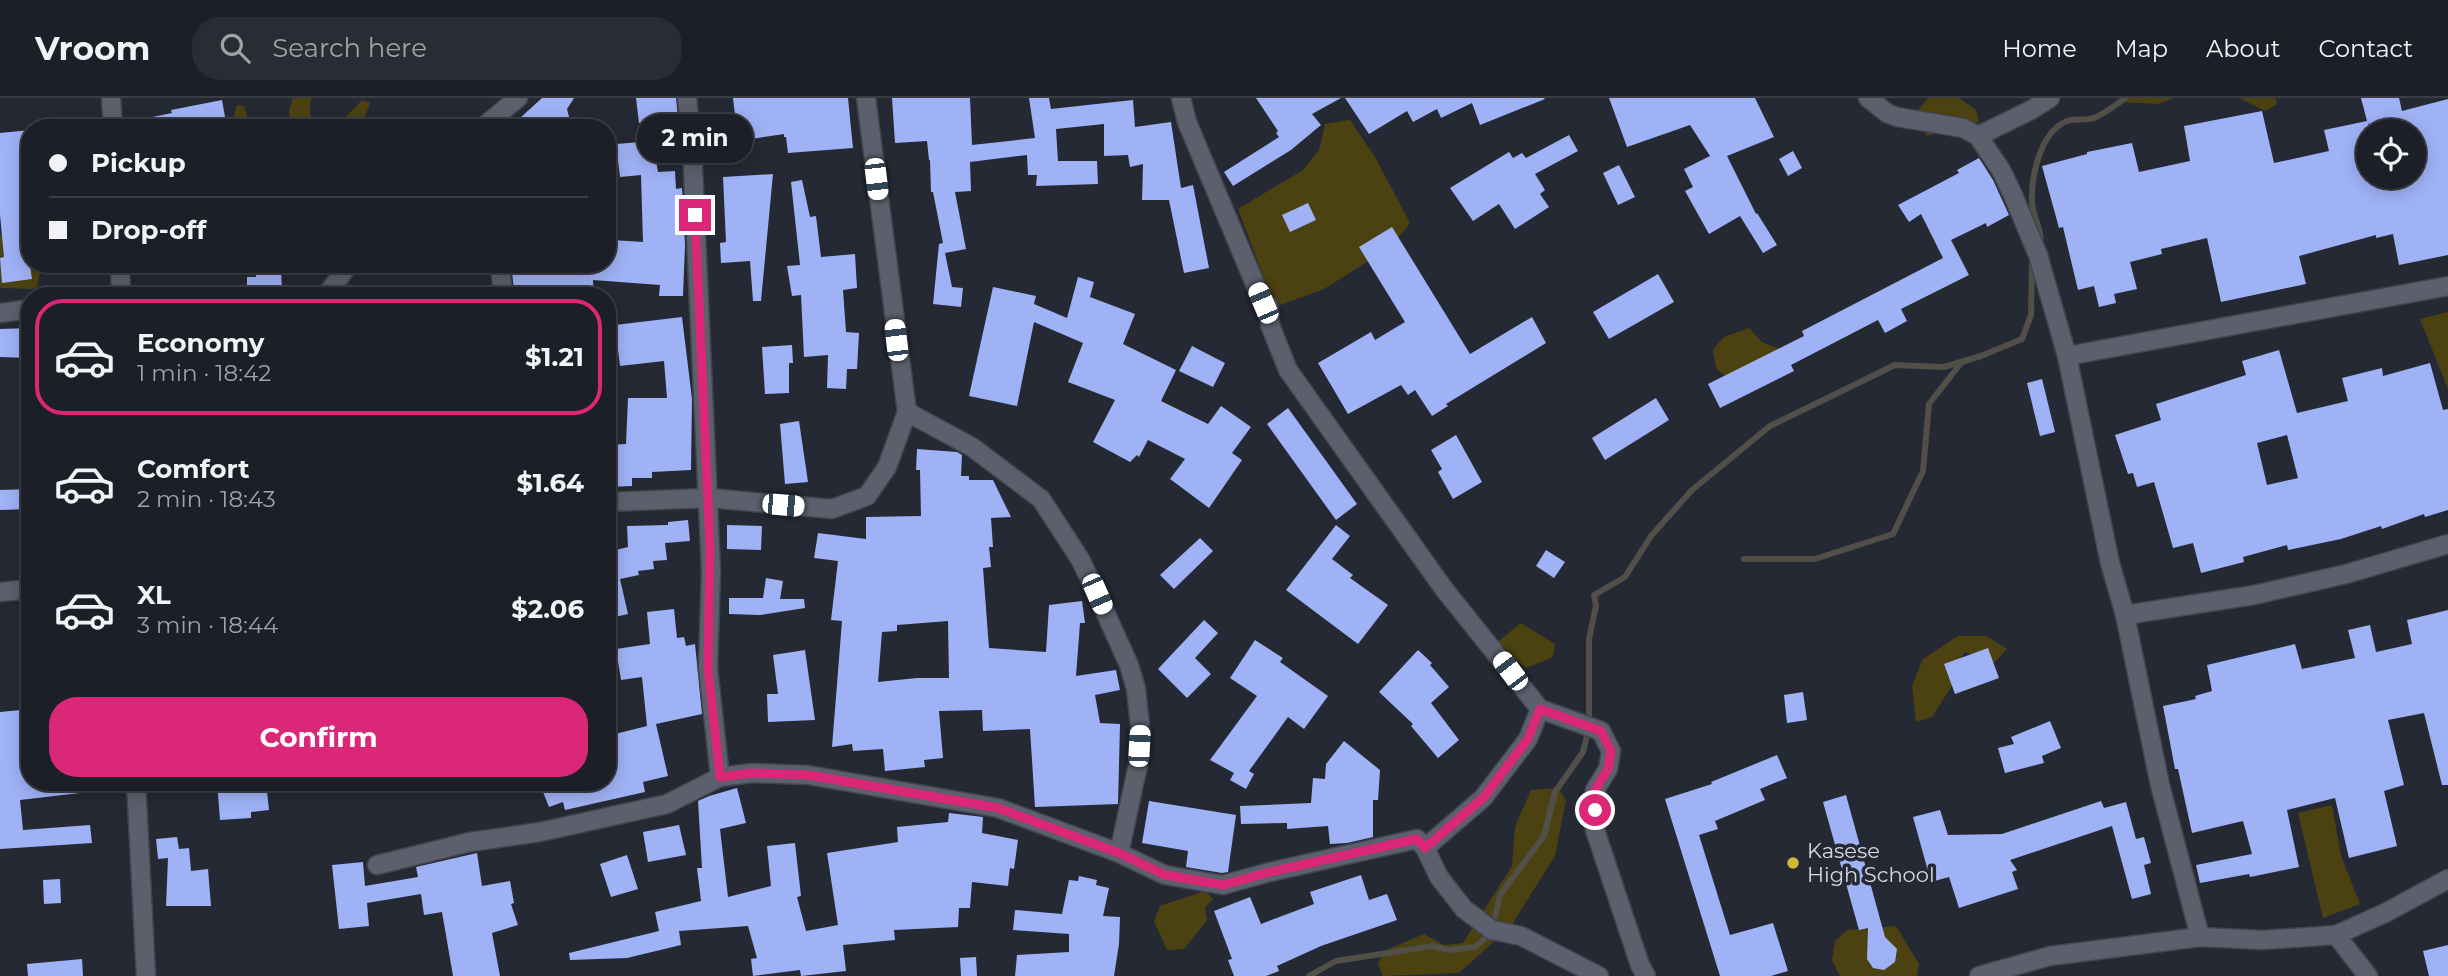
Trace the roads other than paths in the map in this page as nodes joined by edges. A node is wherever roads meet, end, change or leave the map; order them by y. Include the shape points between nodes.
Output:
1 (111, 98) edge
2 (518, 98) edge
3 (687, 98) edge
4 (866, 98) edge
5 (1181, 98) edge
6 (1868, 98) edge
7 (2050, 98) edge
8 (112, 119) edge
9 (494, 119) edge
10 (1978, 136) junction
11 (2448, 286) edge
12 (21, 310) edge
13 (0, 313) edge
14 (2067, 356) junction
15 (907, 412) junction
16 (709, 498) junction
17 (616, 502) edge
18 (2448, 544) edge
19 (21, 590) edge
20 (0, 592) edge
21 (2125, 615) junction
22 (1540, 709) junction
23 (720, 777) junction
24 (136, 791) edge
25 (1425, 848) junction
26 (1119, 853) junction
27 (377, 864) dead end
28 (2448, 879) edge
29 (2336, 934) junction
30 (2200, 937) junction
31 (146, 976) edge
32 (1599, 976) edge
33 (1646, 976) edge
34 (1979, 976) edge
35 (2368, 976) edge

1 - 8 street
2 - 9 street
3 - 16 street
4 - 15 street
5 - 22 street via 1253,281 1269,306 1270,325 1288,370 1444,589
6 - 10 street via 1897,117 1963,128
7 - 10 street
10 - 14 street via 2001,170 2038,255
11 - 14 street
12 - 13 street
14 - 21 street
15 - 16 street via 887,467 867,496 832,509
15 - 26 street via 972,447 1041,499 1097,594 1129,665 1140,726 1138,765
16 - 17 street
16 - 23 street via 708,668
18 - 21 street via 2254,595
19 - 20 street
21 - 30 street via 2160,785
22 - 25 street via 1528,739 1483,798
22 - 33 street via 1601,731 1611,751 1608,769 1595,790 1595,830
23 - 26 street via 808,775 998,808
23 - 27 street via 667,804
24 - 31 street
25 - 26 street via 1417,839 1223,885 1165,875
25 - 32 street via 1439,877 1464,909 1492,930 1521,936
28 - 29 street
29 - 30 street via 2263,940
29 - 35 street
30 - 34 street via 2050,956

